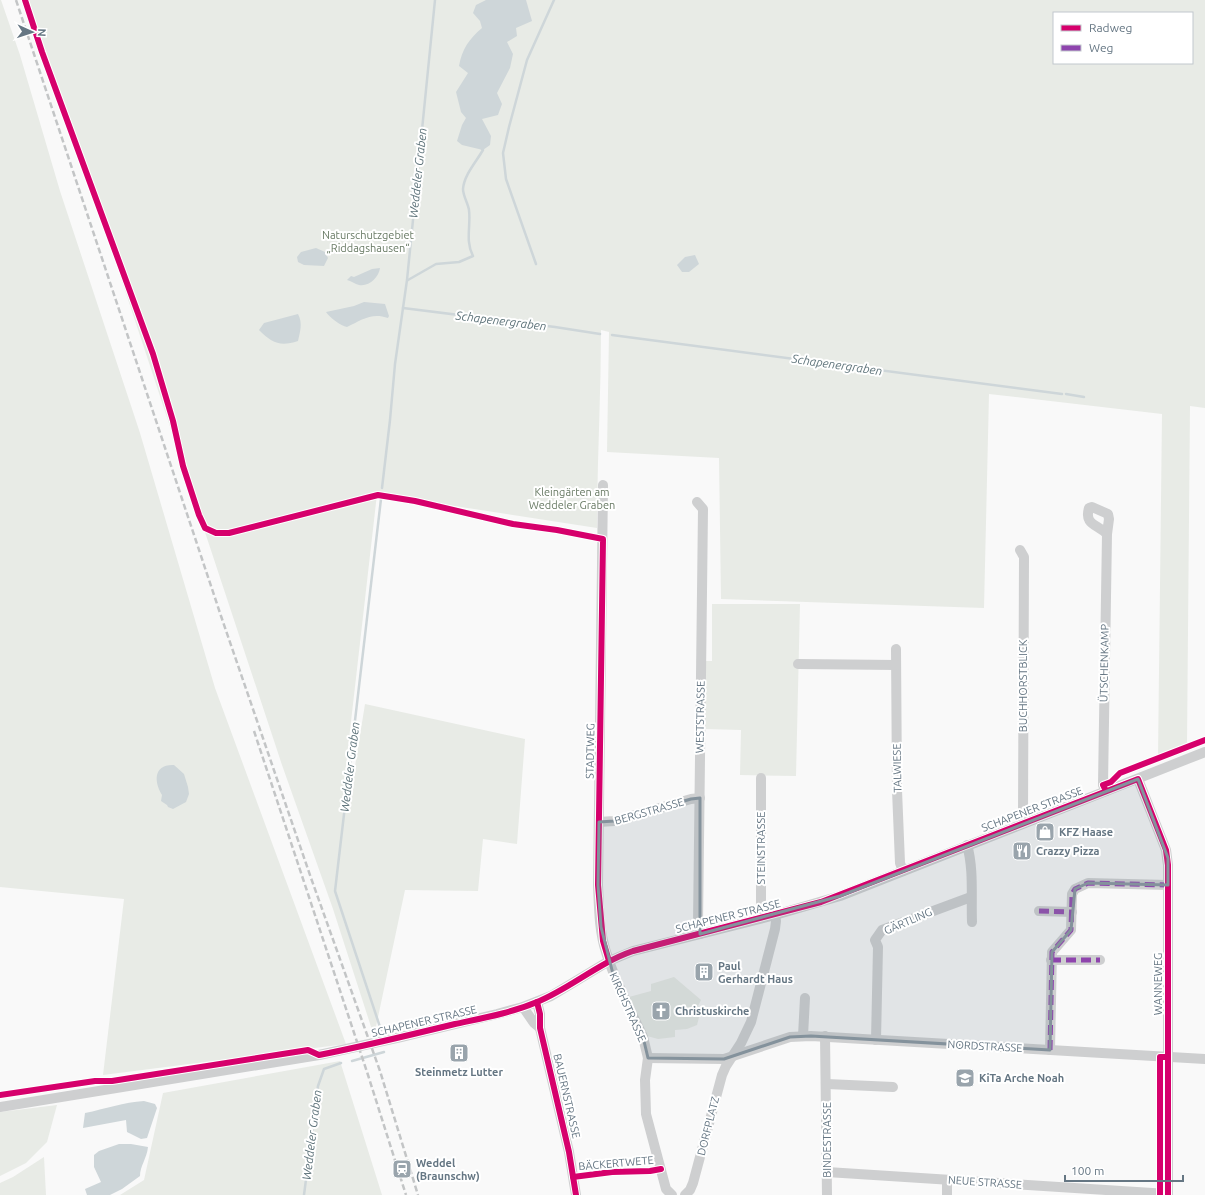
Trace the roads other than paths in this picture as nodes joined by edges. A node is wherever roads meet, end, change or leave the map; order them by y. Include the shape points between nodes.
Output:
1 (603, 485) dead end
2 (697, 502) dead end
3 (1107, 534) dead end
4 (1020, 550) dead end
5 (896, 649) dead end
6 (798, 664) dead end
7 (896, 665) junction
8 (1205, 752) edge
9 (761, 778) dead end
10 (1138, 779) junction
11 (1106, 791) junction
12 (700, 798) junction
13 (599, 822) junction
14 (1024, 822) junction
15 (967, 845) junction
16 (903, 871) junction
17 (1168, 885) junction
18 (971, 897) junction
19 (1039, 911) dead end
20 (1072, 912) junction
21 (774, 915) junction
22 (761, 918) junction
23 (972, 922) dead end
24 (700, 934) junction
25 (1051, 960) junction
26 (1100, 960) dead end
27 (609, 961) junction
28 (804, 998) dead end
29 (538, 1002) junction
30 (523, 1007) junction
31 (540, 1028) junction
32 (803, 1036) junction
33 (826, 1036) junction
34 (876, 1040) junction
35 (1050, 1050) junction
36 (732, 1057) junction
37 (1168, 1057) junction
38 (648, 1058) junction
39 (1205, 1059) edge
40 (826, 1084) junction
41 (893, 1086) dead end
42 (0, 1106) edge
43 (827, 1172) junction
44 (947, 1180) junction
45 (1075, 1191) edge
46 (1168, 1194) edge
47 (576, 1195) edge
48 (672, 1195) edge
49 (685, 1195) edge
50 (827, 1195) edge
51 (947, 1195) edge

1 - 13 street, STADTWEG
2 - 12 street, WESTSTRASSE via 703,509
3 - 11 street, ÜTSCHENKAMP via 1103,785
4 - 14 street, BUCHHORSTBLICK via 1024,557
5 - 7 street, TALWIESE
6 - 7 street
7 - 16 street, TALWIESE via 897,790 900,863
8 - 10 street, SCHAPENER STRASSE
9 - 22 street, STEINSTRASSE
10 - 11 street, SCHAPENER STRASSE
10 - 17 street, WANNEWEG via 1166,850
11 - 14 street, SCHAPENER STRASSE
12 - 13 street, BERGSTRASSE via 614,821
12 - 24 street, WESTSTRASSE
13 - 27 street, STADTWEG via 598,897 603,941
14 - 15 street, SCHAPENER STRASSE
15 - 16 street, SCHAPENER STRASSE
15 - 18 street via 970,854
16 - 21 street, SCHAPENER STRASSE via 821,902
17 - 20 street via 1088,883 1075,889 1072,894
17 - 37 street, WANNEWEG
18 - 23 street
18 - 34 street, GÄRTLING via 882,930 875,940 878,948
19 - 20 street
20 - 25 street via 1071,930 1052,952
21 - 22 street, SCHAPENER STRASSE
21 - 36 street via 776,929 751,1022
22 - 24 street, SCHAPENER STRASSE
24 - 27 street, SCHAPENER STRASSE via 633,951
25 - 26 street
25 - 35 street
27 - 29 street, SCHAPENER STRASSE
27 - 38 street, KIRCHSTRASSE via 643,1037
28 - 32 street
29 - 30 street, SCHAPENER STRASSE
29 - 31 street, BAUERNSTRASSE
30 - 31 street, BAUERNSTRASSE
30 - 42 street, SCHAPENER STRASSE via 401,1038 319,1055
31 - 47 street, BAUERNSTRASSE via 569,1152
32 - 33 street, NORDSTRASSE
32 - 36 street, NORDSTRASSE
33 - 34 street, NORDSTRASSE
33 - 40 street, BINDESTRASSE
34 - 35 street, NORDSTRASSE
35 - 37 street, NORDSTRASSE
36 - 38 street via 717,1060
36 - 49 street, DORFPLATZ via 718,1087 693,1183
37 - 39 street, NORDSTRASSE
37 - 46 street, WANNEWEG
38 - 48 street via 645,1080 646,1114 666,1188
40 - 41 street
40 - 43 street, BINDESTRASSE
43 - 44 street, NEUE STRASSE
43 - 50 street, BINDESTRASSE
44 - 45 street, NEUE STRASSE
44 - 51 street
45 - 46 street, NEUE STRASSE

